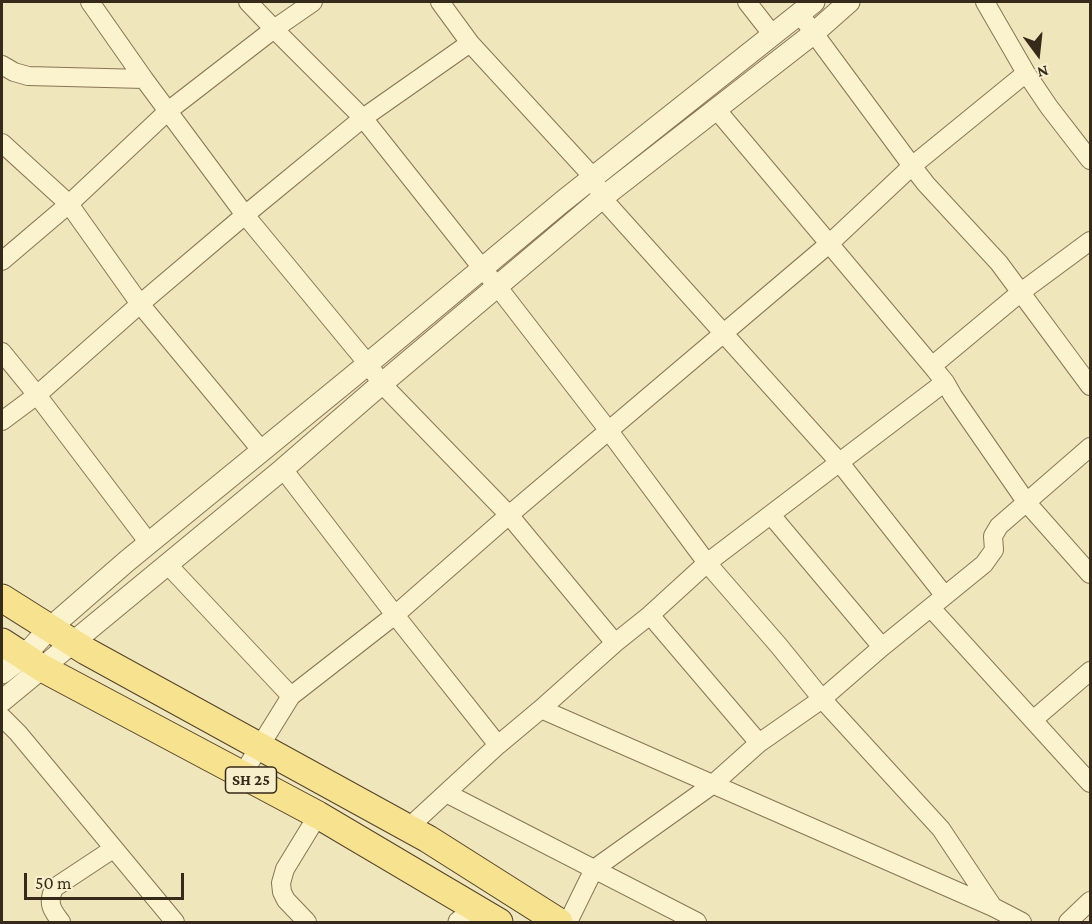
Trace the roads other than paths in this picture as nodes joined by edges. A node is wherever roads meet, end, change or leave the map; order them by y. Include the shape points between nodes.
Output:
1 (90, 2) edge
2 (248, 2) edge
3 (313, 2) edge
4 (440, 2) edge
5 (747, 2) edge
6 (849, 2) edge
7 (986, 2) edge
8 (807, 7) edge
9 (274, 29) junction
10 (814, 33) junction
11 (772, 34) junction
12 (470, 43) junction
13 (2, 65) edge
14 (1026, 73) junction
15 (144, 79) junction
16 (716, 109) junction
17 (168, 111) junction
18 (363, 118) junction
19 (2, 143) edge
20 (1090, 160) edge
21 (912, 166) junction
22 (593, 177) junction
23 (602, 198) junction
24 (69, 204) junction
25 (245, 215) junction
26 (1090, 241) edge
27 (830, 243) junction
28 (2, 261) edge
29 (482, 268) junction
30 (497, 286) junction
31 (1021, 292) junction
32 (140, 304) junction
33 (723, 333) junction
34 (2, 352) edge
35 (368, 364) junction
36 (932, 366) junction
37 (945, 382) junction
38 (382, 384) junction
39 (1090, 386) edge
40 (38, 395) junction
41 (2, 422) edge
42 (609, 431) junction
43 (1090, 447) edge
44 (262, 451) junction
45 (840, 463) junction
46 (283, 470) junction
47 (1027, 503) junction
48 (509, 515) junction
49 (771, 515) junction
50 (149, 543) junction
51 (707, 563) junction
52 (168, 565) junction
53 (1090, 574) edge
54 (945, 596) junction
55 (2, 598) edge
56 (931, 608) junction
57 (395, 615) junction
58 (650, 615) junction
59 (50, 628) junction
60 (74, 643) junction
61 (615, 643) junction
62 (882, 647) junction
63 (22, 655) edge
64 (1090, 671) edge
65 (2, 673) edge
66 (291, 696) junction
67 (822, 699) junction
68 (2, 701) edge
69 (541, 709) junction
70 (2, 717) edge
71 (1033, 720) junction
72 (759, 743) junction
73 (498, 745) junction
74 (260, 746) junction
75 (242, 775) junction
76 (1090, 783) edge
77 (712, 785) junction
78 (446, 793) junction
79 (318, 815) junction
80 (408, 828) junction
81 (113, 849) junction
82 (594, 869) junction
83 (1090, 901) edge
84 (993, 907) junction
85 (479, 918) edge
86 (61, 922) edge
87 (175, 922) edge
88 (307, 922) edge
89 (559, 922) edge
90 (568, 922) edge
91 (697, 922) edge
92 (1022, 922) edge
93 (1068, 922) edge

1 - 15 street
2 - 9 street
3 - 9 street
4 - 12 street
5 - 11 street
6 - 10 street
7 - 14 street
8 - 10 street
8 - 11 street
9 - 17 street
9 - 18 street
10 - 16 street
10 - 21 street
11 - 22 street
12 - 18 street
12 - 22 street
13 - 15 street via 28,76
14 - 20 street
14 - 21 street
15 - 17 street
16 - 23 street
16 - 27 street
17 - 24 street
17 - 25 street
18 - 25 street
18 - 29 street
19 - 24 street
21 - 27 street
21 - 31 street
22 - 23 street
22 - 29 street
23 - 30 street
23 - 33 street
24 - 28 street
24 - 32 street
25 - 32 street
25 - 35 street
26 - 31 street
27 - 33 street
27 - 36 street
29 - 30 street
29 - 35 street
30 - 38 street
30 - 42 street
31 - 36 street
31 - 39 street
32 - 40 street
32 - 44 street
33 - 42 street
33 - 45 street
34 - 40 street
35 - 38 street
35 - 44 street
36 - 37 street
37 - 45 street
37 - 47 street
38 - 46 street
38 - 48 street
40 - 41 street
40 - 50 street
42 - 48 street
42 - 51 street
43 - 47 street
44 - 50 street
45 - 49 street
45 - 54 street
46 - 52 street
46 - 57 street
47 - 53 street
47 - 54 street via 999,526 993,536 994,550 984,564
48 - 57 street
48 - 61 street
49 - 51 street
49 - 62 street
50 - 59 street
51 - 58 street
51 - 67 street
52 - 60 street
52 - 66 street
54 - 56 street
55 - 59 main road
56 - 62 street
56 - 71 street
57 - 66 street
57 - 73 street
58 - 61 street
58 - 72 street
59 - 60 main road
59 - 63 street
60 - 63 street
60 - 74 main road
61 - 69 street
62 - 67 street
63 - 65 street
63 - 68 street
63 - 75 main road, SH 25
64 - 71 street
66 - 74 street
67 - 72 street
67 - 84 street via 941,829
69 - 73 street
69 - 77 street
70 - 81 street
71 - 76 street
72 - 77 street
73 - 78 street
74 - 75 street
74 - 80 main road
75 - 79 main road, SH 25
77 - 82 street
77 - 84 street
78 - 80 street
78 - 82 street
79 - 85 main road, SH 25
79 - 88 street via 285,869 281,883 286,900
80 - 89 main road
81 - 86 street via 54,888 51,908
81 - 87 street
82 - 90 street
82 - 91 street
83 - 93 street
84 - 92 street

